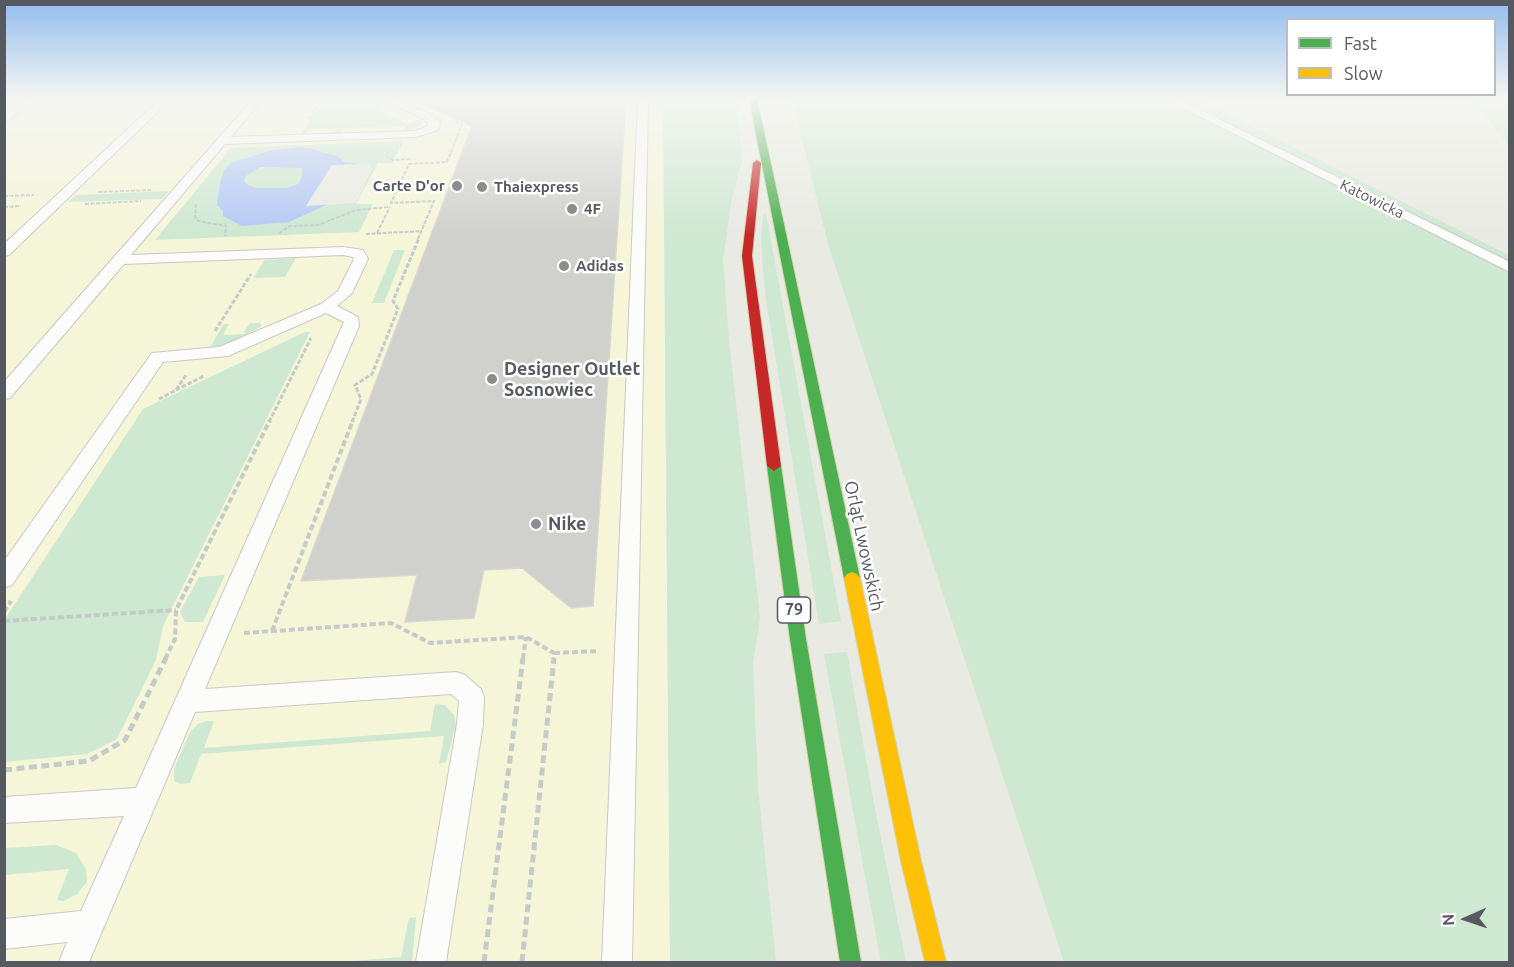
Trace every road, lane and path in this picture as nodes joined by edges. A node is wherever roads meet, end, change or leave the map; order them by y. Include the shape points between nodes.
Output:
1 (119, 144) edge
2 (219, 144) edge
3 (454, 144) edge
4 (642, 144) edge
5 (759, 144) edge
6 (761, 144) edge
7 (1261, 144) edge
8 (171, 200) junction
9 (55, 205) junction
10 (390, 205) junction
11 (4, 207) edge
12 (422, 231) junction
13 (377, 233) junction
14 (365, 234) dead end
15 (286, 237) dead end
16 (233, 239) dead end
17 (4, 252) edge
18 (264, 254) junction
19 (119, 260) junction
20 (1509, 268) edge
21 (326, 307) junction
22 (312, 337) dead end
23 (200, 355) junction
24 (206, 375) dead end
25 (176, 390) junction
26 (4, 394) edge
27 (157, 399) dead end
28 (4, 579) edge
29 (17, 592) dead end
30 (176, 610) junction
31 (4, 612) edge
32 (4, 621) edge
33 (272, 632) junction
34 (218, 635) junction
35 (526, 637) junction
36 (175, 639) junction
37 (189, 700) junction
38 (4, 770) edge
39 (145, 801) junction
40 (4, 810) edge
41 (91, 925) junction
42 (4, 934) edge
43 (74, 963) edge
44 (431, 963) edge
45 (484, 963) edge
46 (522, 963) edge
47 (617, 963) edge
48 (851, 963) edge
49 (936, 963) edge

1 - 9 lane
2 - 8 lane
3 - 10 path via 447,162 409,164
4 - 47 lane
5 - 48 main road, Orląt Lwowskich / 79 via 748,277 798,639
6 - 49 main road, Orląt Lwowskich / 79
7 - 20 lane, Katowicka
8 - 9 path
8 - 16 path via 194,199 198,221 226,226 223,240
8 - 19 lane
9 - 11 path
9 - 17 lane
10 - 12 path via 434,201
10 - 13 path
10 - 15 path via 356,210 311,226 290,226 274,238
12 - 13 path
12 - 33 path via 393,301 398,309 372,374 355,386 361,399
13 - 14 path
18 - 19 lane
18 - 21 lane via 358,253 361,259 344,293
18 - 23 path
19 - 26 lane
21 - 23 lane via 241,345
21 - 34 lane via 352,320 351,326
22 - 30 path
23 - 25 path
23 - 28 lane via 158,357
24 - 25 path
25 - 27 path
29 - 31 path
30 - 32 path
30 - 36 path
33 - 34 path
33 - 35 path via 391,623 430,643
34 - 36 path
34 - 37 lane
35 - 45 path
35 - 46 path via 554,653
36 - 38 path via 125,740 89,761
37 - 39 lane
37 - 44 lane via 456,683 472,698
39 - 40 lane
39 - 41 lane
41 - 42 lane
41 - 43 lane

